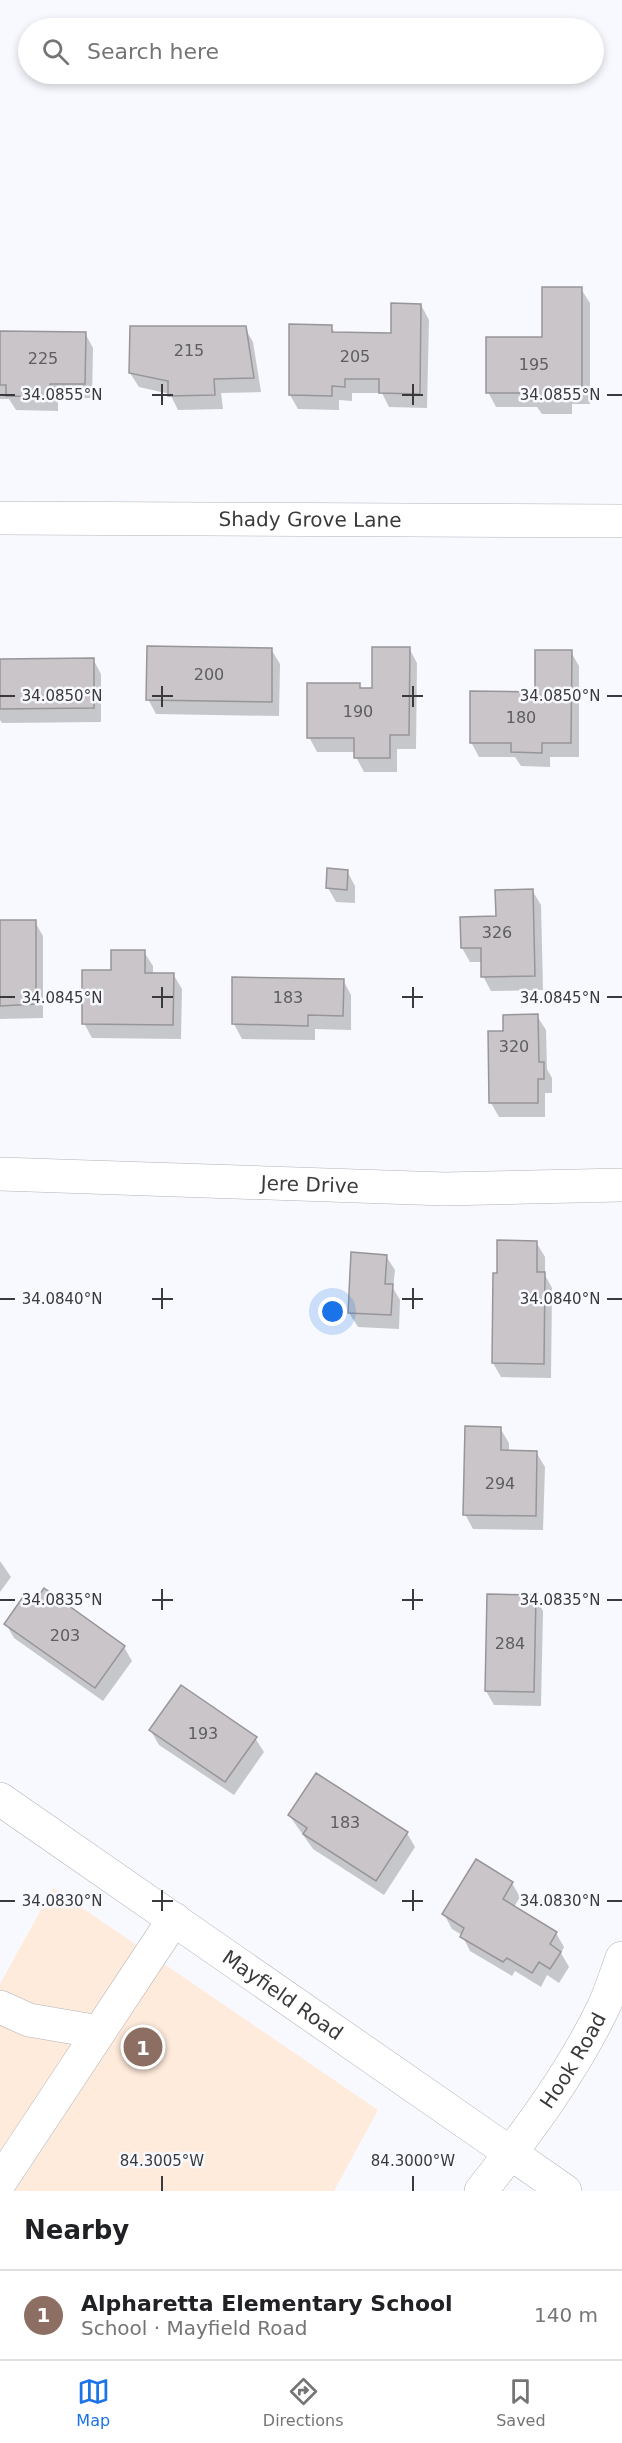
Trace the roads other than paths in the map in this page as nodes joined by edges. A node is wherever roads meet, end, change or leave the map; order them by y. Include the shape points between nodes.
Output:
1 (0, 518) edge
2 (622, 521) edge
3 (0, 1174) edge
4 (622, 1185) edge
5 (0, 1798) edge
6 (174, 1919) junction
7 (622, 1958) edge
8 (0, 2007) edge
9 (99, 2032) junction
10 (511, 2153) junction
11 (0, 2182) edge
12 (481, 2191) edge
13 (565, 2191) edge

1 - 2 street, Shady Grove Lane
3 - 4 street, Jere Drive via 445,1189
5 - 6 street, Mayfield Road
6 - 9 street
6 - 10 street, Mayfield Road
7 - 10 street, Hook Road via 604,2005 568,2072
8 - 9 street via 29,2020
9 - 11 street
10 - 12 street, Hook Road
10 - 13 street, Mayfield Road

